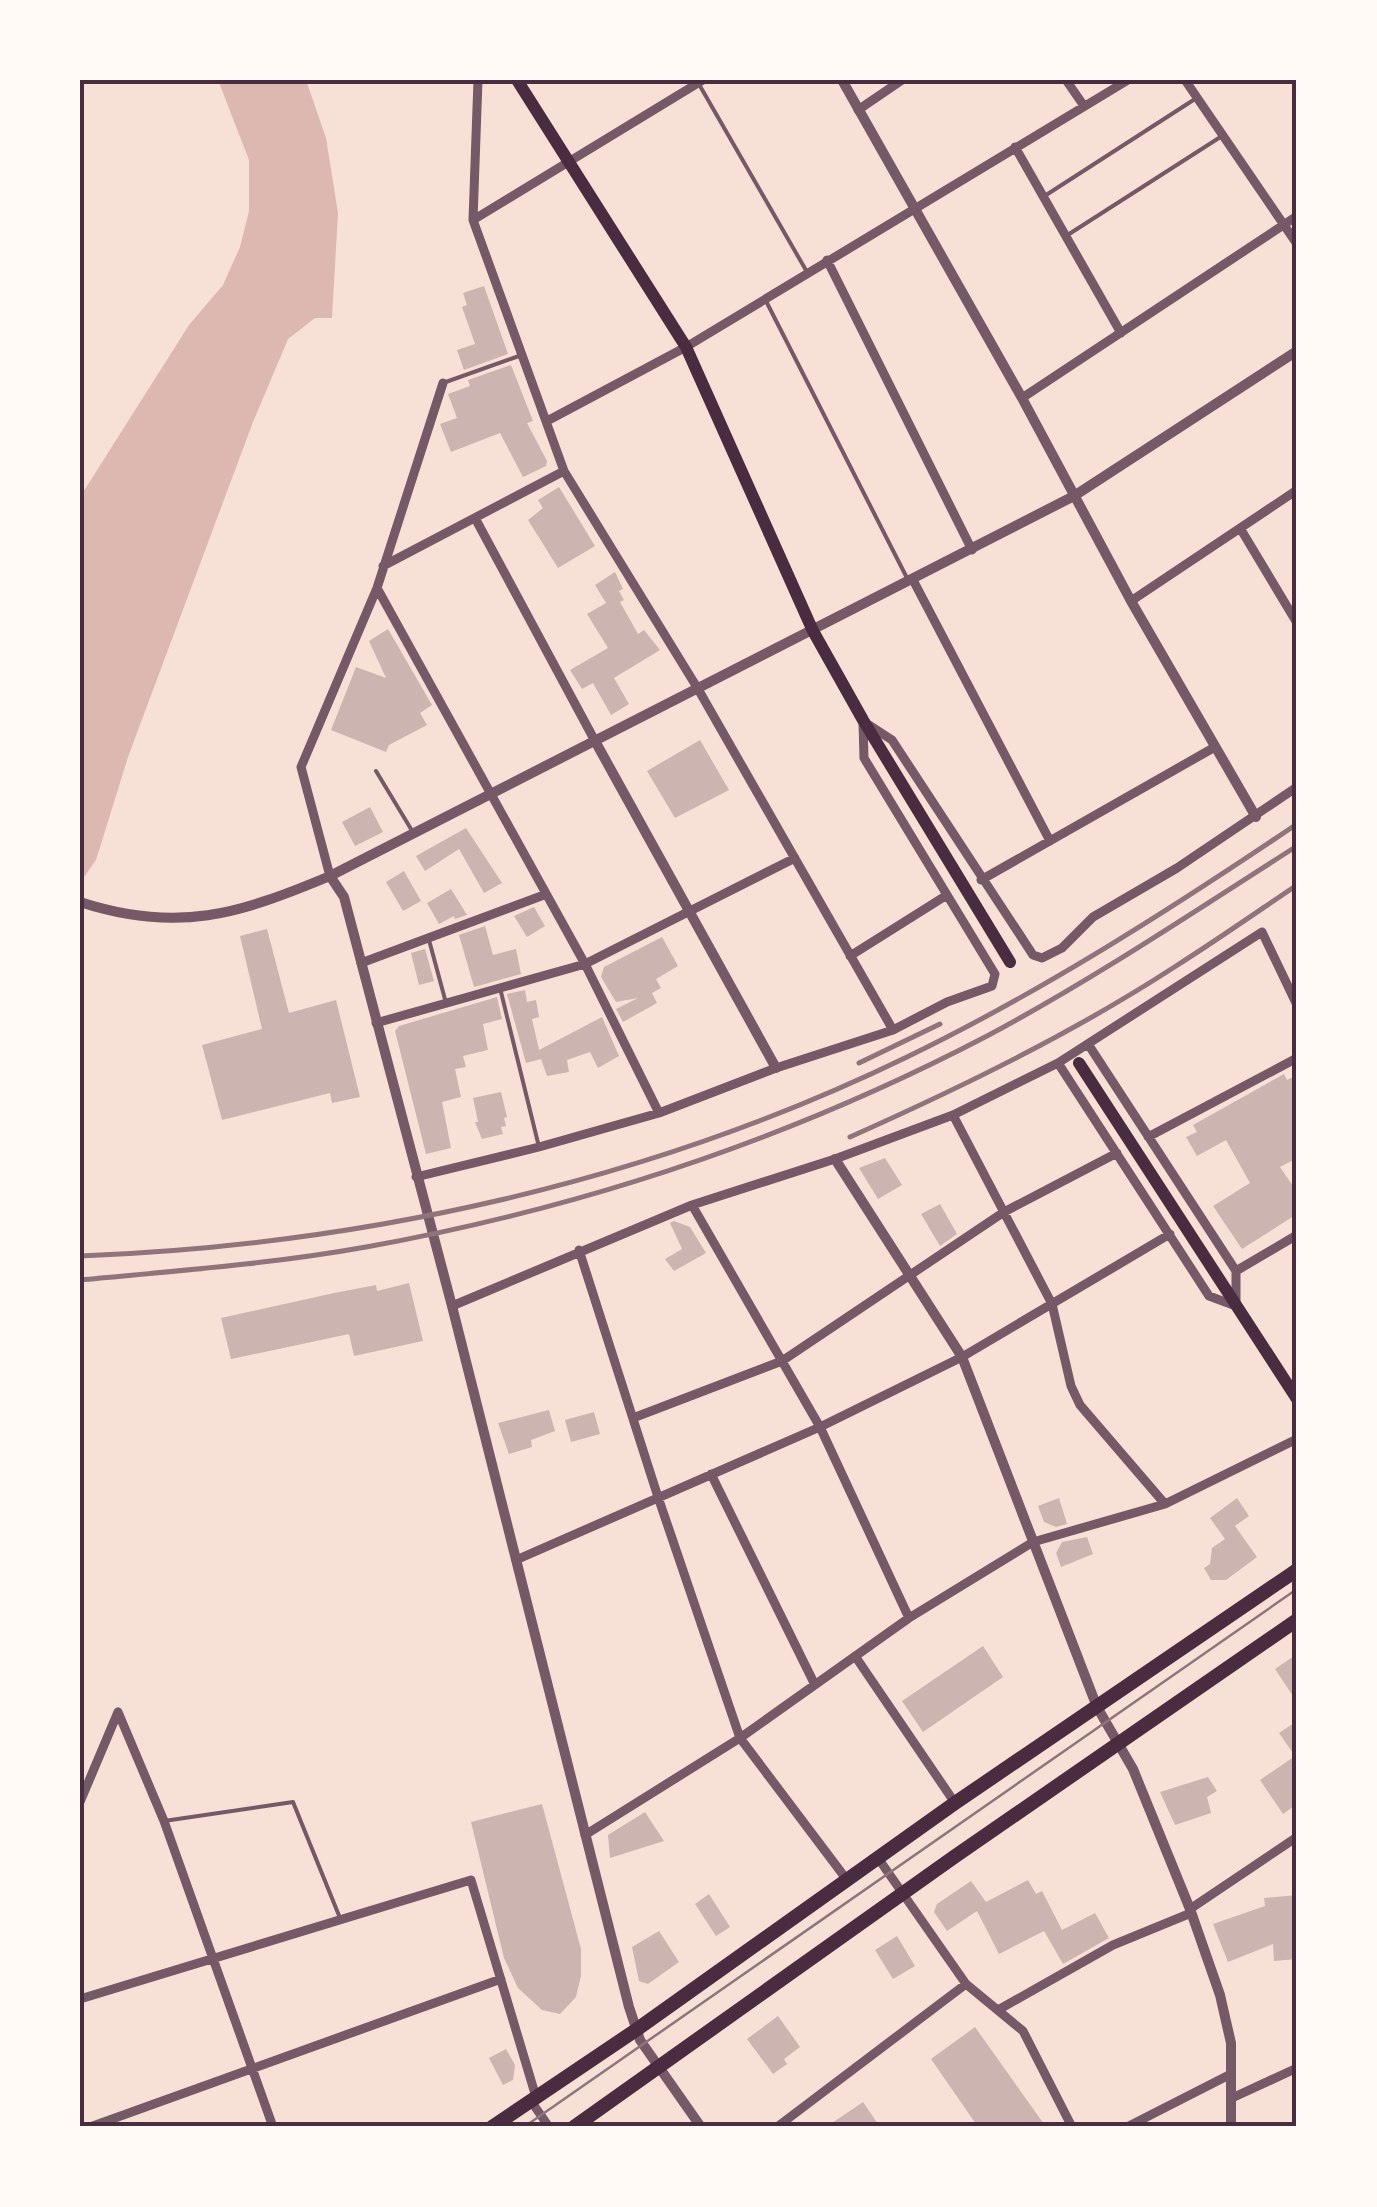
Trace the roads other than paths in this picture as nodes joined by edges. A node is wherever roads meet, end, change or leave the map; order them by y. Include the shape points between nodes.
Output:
1 (478, 80) edge
2 (517, 80) edge
3 (842, 80) edge
4 (902, 80) edge
5 (1066, 80) edge
6 (1128, 80) edge
7 (1185, 80) edge
8 (700, 82) edge
9 (1197, 98) junction
10 (1084, 106) junction
11 (858, 110) junction
12 (1222, 135) junction
13 (1015, 147) junction
14 (568, 162) junction
15 (1044, 197) junction
16 (914, 207) junction
17 (1297, 216) edge
18 (473, 220) junction
19 (1284, 225) junction
20 (1066, 236) junction
21 (1297, 244) edge
22 (828, 260) junction
23 (807, 272) junction
24 (764, 299) junction
25 (1121, 333) junction
26 (686, 347) junction
27 (1297, 351) edge
28 (522, 355) junction
29 (443, 383) joint
30 (1022, 398) junction
31 (547, 421) junction
32 (564, 471) junction
33 (1297, 490) edge
34 (1074, 496) junction
35 (476, 518) junction
36 (1240, 528) junction
37 (972, 550) junction
38 (384, 566) junction
39 (911, 581) junction
40 (377, 588) junction
41 (1132, 601) junction
42 (1297, 623) edge
43 (813, 632) junction
44 (698, 689) junction
45 (863, 720) junction
46 (596, 741) junction
47 (1215, 747) junction
48 (376, 771) dead end
49 (1297, 787) edge
50 (490, 795) junction
51 (1256, 817) junction
52 (413, 834) junction
53 (1050, 840) junction
54 (794, 858) junction
55 (330, 876) junction
56 (981, 880) junction
57 (544, 894) junction
58 (947, 895) junction
59 (80, 902) edge
60 (690, 911) junction
61 (428, 938) junction
62 (850, 956) junction
63 (1010, 962) dead end
64 (360, 963) junction
65 (585, 964) junction
66 (500, 988) junction
67 (446, 1003) junction
68 (1297, 1005) edge
69 (376, 1023) junction
70 (893, 1030) junction
71 (1088, 1044) junction
72 (1297, 1058) edge
73 (1058, 1063) junction
74 (1079, 1063) dead end
75 (776, 1068) junction
76 (659, 1113) junction
77 (953, 1115) junction
78 (1148, 1137) junction
79 (540, 1147) junction
80 (1117, 1153) junction
81 (835, 1159) junction
82 (416, 1176) junction
83 (692, 1205) junction
84 (1004, 1212) junction
85 (1170, 1234) junction
86 (1297, 1235) edge
87 (580, 1250) junction
88 (1236, 1271) junction
89 (909, 1275) junction
90 (1052, 1304) junction
91 (452, 1306) junction
92 (1236, 1306) junction
93 (962, 1357) junction
94 (782, 1360) junction
95 (1295, 1392) edge
96 (632, 1418) junction
97 (820, 1427) junction
98 (1297, 1438) edge
99 (711, 1474) junction
100 (658, 1496) junction
101 (1164, 1504) junction
102 (1032, 1542) junction
103 (516, 1560) junction
104 (1297, 1570) edge
105 (908, 1618) junction
106 (1297, 1620) edge
107 (855, 1656) junction
108 (815, 1685) junction
109 (1097, 1707) junction
110 (740, 1738) junction
111 (1120, 1743) junction
112 (80, 1802) edge
113 (955, 1803) junction
114 (164, 1821) junction
115 (585, 1835) junction
116 (1297, 1836) edge
117 (878, 1858) junction
118 (846, 1880) junction
119 (905, 1893) junction
120 (1190, 1911) junction
121 (340, 1918) junction
122 (212, 1958) junction
123 (501, 1979) junction
124 (966, 1984) junction
125 (80, 1999) edge
126 (998, 2010) junction
127 (636, 2030) junction
128 (658, 2066) junction
129 (1297, 2068) edge
130 (252, 2069) junction
131 (1232, 2074) junction
132 (1232, 2098) junction
133 (534, 2099) junction
134 (90, 2127) edge
135 (273, 2127) edge
136 (492, 2127) edge
137 (549, 2127) edge
138 (574, 2127) edge
139 (701, 2127) edge
140 (777, 2127) edge
141 (1072, 2127) edge
142 (1127, 2127) edge
143 (1231, 2127) edge

1 - 18 street
2 - 14 main road
3 - 11 street
4 - 11 street
5 - 10 street
6 - 10 street
7 - 9 street
8 - 14 street
8 - 23 lane
9 - 12 street
9 - 15 lane
10 - 13 street
11 - 16 street
12 - 19 street
12 - 20 lane
13 - 15 street
13 - 16 street
14 - 18 street
14 - 26 main road
15 - 20 street
16 - 22 street
16 - 30 street
17 - 19 street
18 - 28 street
19 - 21 street
19 - 25 street
20 - 25 street
22 - 23 street
22 - 37 street
23 - 24 street
24 - 26 street
24 - 39 lane
25 - 30 street
26 - 31 street
26 - 43 main road
27 - 34 street
28 - 29 lane
28 - 31 street
29 - 38 street
30 - 34 street
31 - 32 street
32 - 35 street
32 - 44 street
33 - 36 street
34 - 37 street
34 - 41 street
35 - 38 street
35 - 46 street
36 - 41 street
36 - 42 street
37 - 39 street
38 - 40 street
39 - 43 street
39 - 53 street
40 - 50 street
40 - 55 street via 301,767
41 - 47 street
43 - 44 street
43 - 45 main road
44 - 46 street
44 - 54 street
45 - 56 street via 892,740
45 - 58 street via 864,758
45 - 63 main road
46 - 50 street
46 - 60 street
47 - 51 street
47 - 53 street
48 - 52 lane
49 - 51 street
50 - 52 street
50 - 57 street
51 - 56 street via 1092,918 1050,957 1033,955
52 - 55 street
53 - 56 street
54 - 60 street
54 - 62 street
55 - 59 street via 237,912 206,916 152,918
55 - 64 street via 344,898
57 - 61 street
57 - 65 street
58 - 62 street
58 - 70 street via 995,984
60 - 65 street
60 - 75 street
61 - 64 street
61 - 67 lane
62 - 70 street
64 - 69 street
65 - 66 street
65 - 76 street
66 - 67 street
66 - 79 lane
67 - 69 street
68 - 71 street via 1262,932
69 - 82 street
70 - 75 street
71 - 73 street
71 - 78 street
72 - 78 street
73 - 77 street
73 - 80 street
74 - 92 main road
75 - 76 street
76 - 79 street
77 - 81 street
77 - 84 street
78 - 88 street
79 - 82 street
80 - 84 street
80 - 85 street
81 - 83 street
81 - 89 street
82 - 91 street
83 - 87 street
83 - 94 street
84 - 89 street
84 - 90 street
85 - 90 street
85 - 92 street via 1208,1296
86 - 88 street
87 - 91 street
87 - 96 street
88 - 92 street
89 - 93 street
89 - 94 street
90 - 93 street
90 - 101 street via 1080,1405
91 - 103 street
92 - 95 main road
93 - 97 street
93 - 102 street
94 - 96 street
94 - 97 street
96 - 100 street
97 - 99 street
97 - 105 street
98 - 101 street
99 - 100 street
99 - 108 street
100 - 103 street
100 - 110 street
101 - 102 street
102 - 105 street
102 - 109 street
103 - 115 street
104 - 109 main road
105 - 107 street
106 - 111 main road
107 - 108 street
107 - 113 street
108 - 110 street
109 - 111 street
109 - 113 main road
110 - 115 street
110 - 118 street
111 - 119 main road
111 - 120 street
112 - 114 street via 118,1712
113 - 117 main road
114 - 121 lane via 293,1802
114 - 122 street
115 - 127 street
116 - 120 street
117 - 118 main road
117 - 119 street
118 - 127 main road
119 - 124 street
119 - 128 main road
120 - 126 street via 1113,1945
120 - 131 street via 1220,1994
121 - 122 street
121 - 123 street via 472,1880
122 - 125 street
122 - 130 street
123 - 130 street
123 - 133 street
124 - 126 street
124 - 140 street
126 - 141 street via 1023,2031
127 - 128 street
127 - 133 main road
128 - 138 main road
128 - 139 street
129 - 132 street
130 - 134 street
130 - 135 street
131 - 132 street
131 - 142 street
132 - 143 street
133 - 136 main road
133 - 137 street

